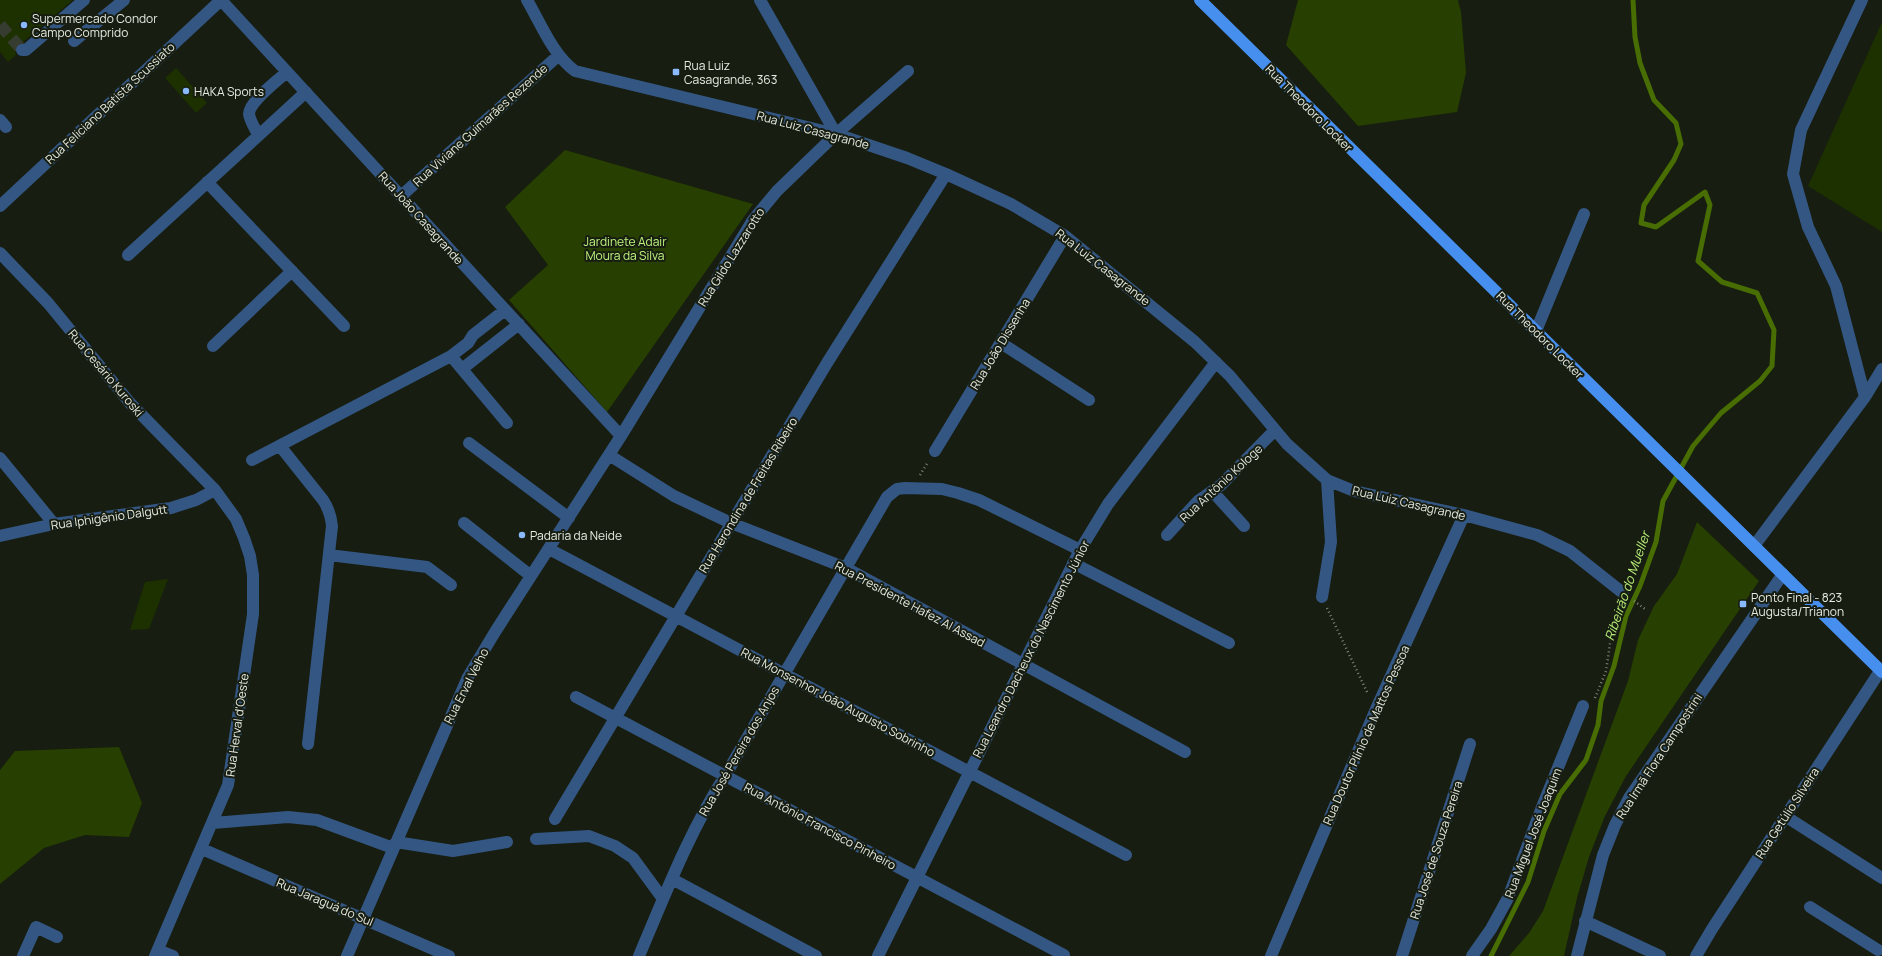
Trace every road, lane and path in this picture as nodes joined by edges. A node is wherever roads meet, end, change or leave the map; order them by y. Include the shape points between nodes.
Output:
1 (84, 0) edge
2 (124, 0) edge
3 (221, 0) edge
4 (526, 0) edge
5 (760, 0) edge
6 (1200, 0) edge
7 (1862, 0) edge
8 (74, 41) dead end
9 (22, 50) dead end
10 (559, 55) junction
11 (908, 71) dead end
12 (287, 72) junction
13 (306, 92) junction
14 (258, 134) junction
15 (836, 134) junction
16 (946, 174) junction
17 (207, 182) junction
18 (401, 196) junction
19 (0, 206) edge
20 (1584, 214) dead end
21 (1066, 236) junction
22 (0, 253) edge
23 (128, 255) dead end
24 (292, 271) junction
25 (505, 310) junction
26 (519, 324) junction
27 (344, 326) dead end
28 (1536, 331) junction
29 (1001, 342) junction
30 (213, 346) dead end
31 (451, 356) junction
32 (1216, 362) junction
33 (462, 369) junction
34 (1882, 369) edge
35 (1865, 397) junction
36 (1088, 400) dead end
37 (507, 423) dead end
38 (1275, 430) junction
39 (621, 436) junction
40 (469, 443) dead end
41 (280, 446) junction
42 (935, 451) joint
43 (609, 455) junction
44 (0, 458) edge
45 (252, 460) dead end
46 (1327, 480) junction
47 (912, 488) junction
48 (215, 490) junction
49 (1213, 492) junction
50 (1464, 515) junction
51 (569, 518) junction
52 (464, 523) dead end
53 (54, 524) junction
54 (731, 524) junction
55 (1244, 526) dead end
56 (1167, 535) dead end
57 (0, 536) edge
58 (1754, 546) junction
59 (549, 549) junction
60 (1080, 550) junction
61 (329, 555) junction
62 (1073, 563) junction
63 (846, 568) junction
64 (1782, 574) junction
65 (531, 576) junction
66 (451, 585) dead end
67 (1623, 593) joint
68 (1322, 597) joint
69 (676, 616) junction
70 (1229, 643) dead end
71 (1023, 664) junction
72 (1881, 672) edge
73 (785, 674) junction
74 (576, 697) dead end
75 (1583, 706) joint
76 (1376, 709) junction
77 (615, 718) junction
78 (308, 744) dead end
79 (1470, 744) dead end
80 (1185, 752) dead end
81 (969, 772) junction
82 (725, 776) junction
83 (1785, 816) junction
84 (555, 819) dead end
85 (212, 823) junction
86 (536, 839) dead end
87 (507, 842) dead end
88 (394, 845) junction
89 (202, 849) junction
90 (1126, 855) dead end
91 (917, 877) junction
92 (1882, 878) edge
93 (672, 879) junction
94 (663, 899) junction
95 (1810, 907) dead end
96 (363, 919) junction
97 (1586, 921) junction
98 (57, 937) dead end
99 (1878, 950) edge
100 (156, 953) edge
101 (1064, 955) dead end
102 (23, 956) edge
103 (172, 956) edge
104 (347, 956) edge
105 (449, 956) edge
106 (639, 956) edge
107 (816, 956) edge
108 (878, 956) edge
109 (1271, 956) edge
110 (1399, 956) edge
111 (1403, 956) edge
112 (1472, 956) edge
113 (1577, 956) edge
114 (1660, 956) edge
115 (1696, 956) edge

1 - 9 street via 26,50
2 - 8 street
3 - 12 street, Rua João Casagrande
3 - 19 street, Rua Feliciano Batista Scussiato
4 - 10 street, Rua Luiz Casagrande
5 - 15 street
6 - 28 main road, Rua Theodoro Locker
7 - 35 street via 1801,130 1793,174 1808,227 1836,286
10 - 15 street, Rua Luiz Casagrande via 575,71 587,75
10 - 18 street, Rua Viviane Guimarães Rezende
11 - 15 street, Rua Gildo Lazzarotto
12 - 13 street, Rua João Casagrande
12 - 14 street via 254,102 250,109 250,119
13 - 14 street
13 - 18 street, Rua João Casagrande
14 - 17 street
15 - 16 street, Rua Luiz Casagrande
15 - 39 street, Rua Gildo Lazzarotto via 760,209
16 - 21 street, Rua Luiz Casagrande via 1011,204
16 - 54 street, Rua Herondina de Freitas Ribeiro via 827,362
17 - 23 street
17 - 24 street
18 - 25 street, Rua João Casagrande
20 - 28 street
21 - 29 street, Rua João Dissenha
21 - 32 street, Rua Luiz Casagrande via 1171,321
22 - 48 street, Rua Cesário Kuroski via 48,303 130,403
24 - 27 street
24 - 30 street
25 - 26 street, Rua João Casagrande
25 - 31 street
26 - 33 street
26 - 39 street, Rua João Casagrande
28 - 58 main road, Rua Theodoro Locker
29 - 36 street
29 - 42 street, Rua João Dissenha
31 - 33 street
31 - 41 street
32 - 38 street, Rua Luiz Casagrande
32 - 60 street, Rua Leandro Dacheux do Nascimento Júnior via 1108,504
33 - 37 street
34 - 35 street
35 - 58 street
38 - 46 street, Rua Luiz Casagrande
38 - 49 street, Rua Antônio Kologe
39 - 43 street, Rua Erval Velho
40 - 51 street
41 - 45 street
41 - 61 street via 328,509 332,526
42 - 47 path
43 - 51 street, Rua Erval Velho
43 - 54 street, Rua Presidente Hafez Al Assad via 674,496
44 - 53 street
46 - 50 street, Rua Luiz Casagrande via 1354,492
46 - 68 street via 1330,542
47 - 60 street via 942,489 965,495
47 - 63 street, Rua José Pereira dos Anjos via 897,489 887,497
48 - 53 street, Rua Iphigênio Dalgutt via 196,500 171,508
48 - 85 street, Rua Herval d'Oeste via 236,519 244,538 252,568 254,596 231,773
49 - 55 street
49 - 56 street, Rua Antônio Kologe via 1198,501
50 - 67 street, Rua Luiz Casagrande via 1554,542 1585,561
50 - 76 street, Rua Doutor Plínio de Mattos Pessoa
51 - 59 street, Rua Erval Velho
52 - 65 street
53 - 57 street, Rua Iphigênio Dalgutt
54 - 63 street, Rua Presidente Hafez Al Assad
54 - 69 street, Rua Herondina de Freitas Ribeiro
58 - 64 main road, Rua Theodoro Locker
59 - 65 street, Rua Erval Velho
59 - 69 street, Rua Monsenhor João Augusto Sobrinho
60 - 62 street, Rua Leandro Dacheux do Nascimento Júnior
61 - 66 street via 427,568
61 - 78 street
62 - 70 street
62 - 71 street, Rua Leandro Dacheux do Nascimento Júnior
63 - 71 street, Rua Presidente Hafez Al Assad
63 - 73 street, Rua José Pereira dos Anjos
64 - 72 main road, Rua Theodoro Locker
64 - 97 street, Rua Irmã Flora Campostrini via 1629,798 1602,855
65 - 88 street, Rua Erval Velho via 468,677
67 - 75 path via 1611,637 1606,671 1596,696 1592,702
68 - 76 path
69 - 73 street, Rua Monsenhor João Augusto Sobrinho
69 - 77 street, Rua Herondina de Freitas Ribeiro
71 - 80 street, Rua Presidente Hafez Al Assad
71 - 81 street, Rua Leandro Dacheux do Nascimento Júnior
72 - 83 street, Rua Getúlio Silveira
73 - 81 street, Rua Monsenhor João Augusto Sobrinho
73 - 82 street, Rua José Pereira dos Anjos
74 - 77 street, Rua Antônio Francisco Pinheiro
75 - 112 street, Rua Miguel José Joaquim via 1508,898 1492,929
76 - 109 street, Rua Doutor Plínio de Mattos Pessoa
77 - 82 street, Rua Antônio Francisco Pinheiro
77 - 84 street, Rua Herondina de Freitas Ribeiro
79 - 111 street, Rua José de Souza Pereira
81 - 90 street, Rua Monsenhor João Augusto Sobrinho
81 - 91 street, Rua Leandro Dacheux do Nascimento Júnior
82 - 91 street, Rua Antônio Francisco Pinheiro
82 - 93 street, Rua José Pereira dos Anjos via 701,816
83 - 92 street
83 - 115 street, Rua Getúlio Silveira
85 - 88 street via 288,817 317,820
85 - 89 street, Rua Herval d'Oeste
86 - 94 street via 589,836 614,846 633,858
87 - 88 street via 453,851
88 - 96 street, Rua Erval Velho
89 - 96 street, Rua Jaraguá do Sul
89 - 100 street, Rua Herval d'Oeste
91 - 101 street, Rua Antônio Francisco Pinheiro
91 - 108 street, Rua Leandro Dacheux do Nascimento Júnior
93 - 94 street, Rua José Pereira dos Anjos
93 - 107 street
94 - 106 street, Rua José Pereira dos Anjos
95 - 99 street
96 - 104 street, Rua Erval Velho
96 - 105 street, Rua Jaraguá do Sul
97 - 113 street, Rua Irmã Flora Campostrini
97 - 114 street
98 - 102 street via 36,927
100 - 103 street
110 - 111 street

